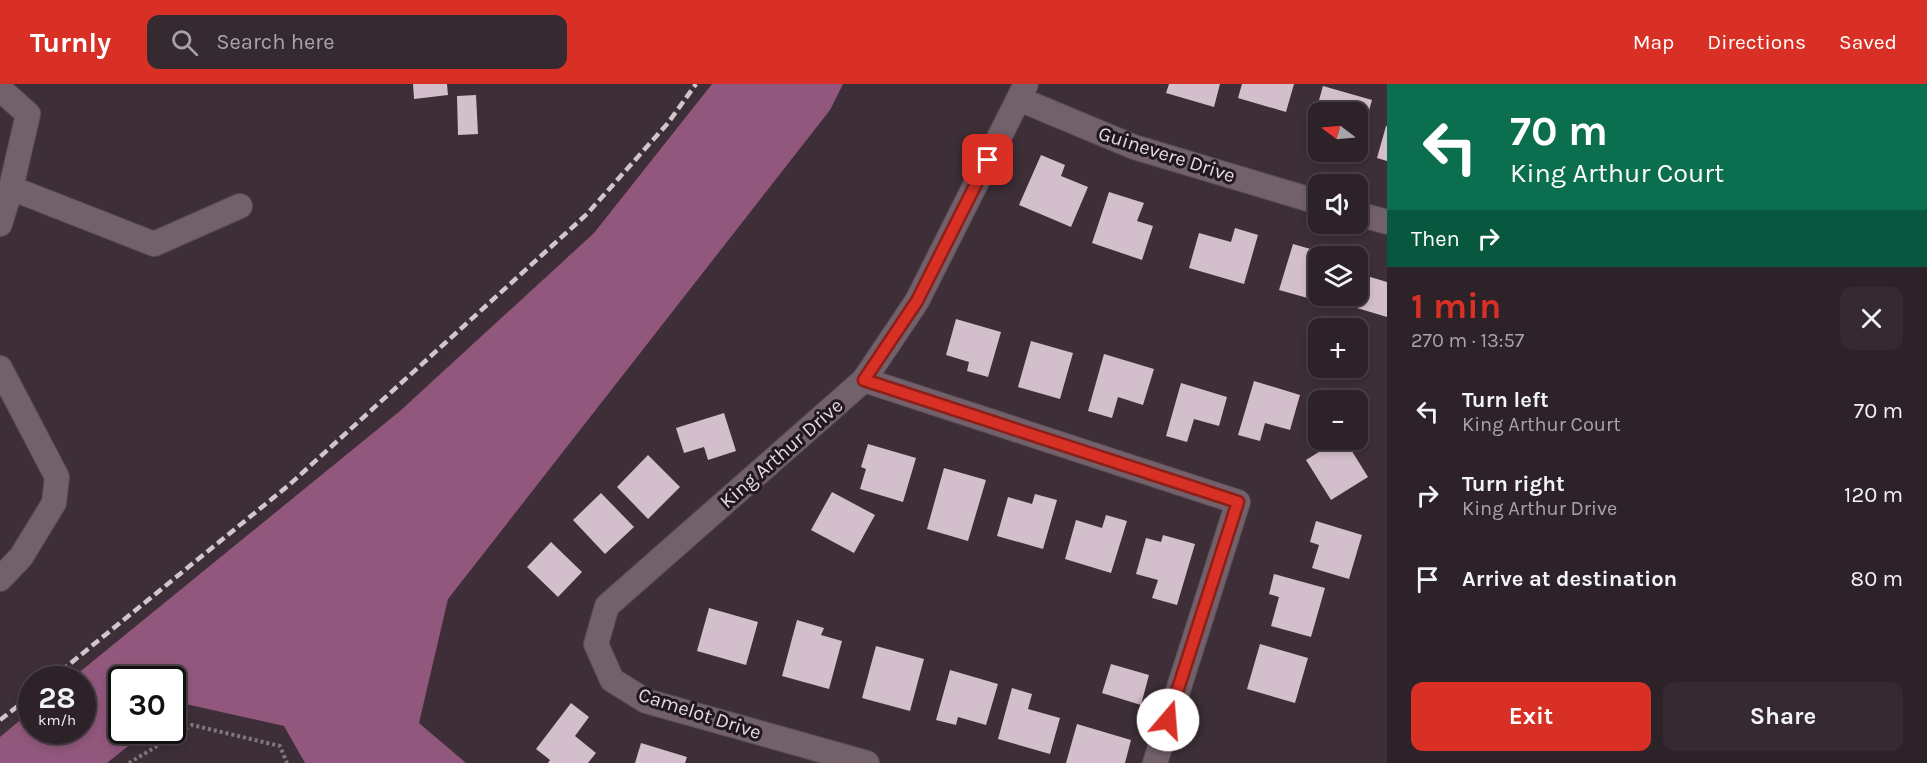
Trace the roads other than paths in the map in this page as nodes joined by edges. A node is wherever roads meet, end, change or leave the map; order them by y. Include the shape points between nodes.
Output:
1 (0, 88) edge
2 (1022, 92) edge
3 (11, 188) junction
4 (1308, 199) edge
5 (240, 206) dead end
6 (1368, 216) edge
7 (1387, 222) edge
8 (0, 224) edge
9 (0, 368) edge
10 (864, 380) junction
11 (0, 579) edge
12 (607, 606) joint
13 (867, 763) edge
14 (1155, 763) edge

1 - 3 street via 28,114
2 - 4 street, Guinevere Drive via 1134,147
2 - 10 street, King Arthur Drive via 917,301
3 - 5 street via 154,244
3 - 8 street
6 - 7 street
9 - 11 street via 57,477 54,504 21,557
10 - 12 street, King Arthur Drive
10 - 14 street via 1238,502
12 - 13 street, Camelot Drive via 596,644 612,680 646,701

